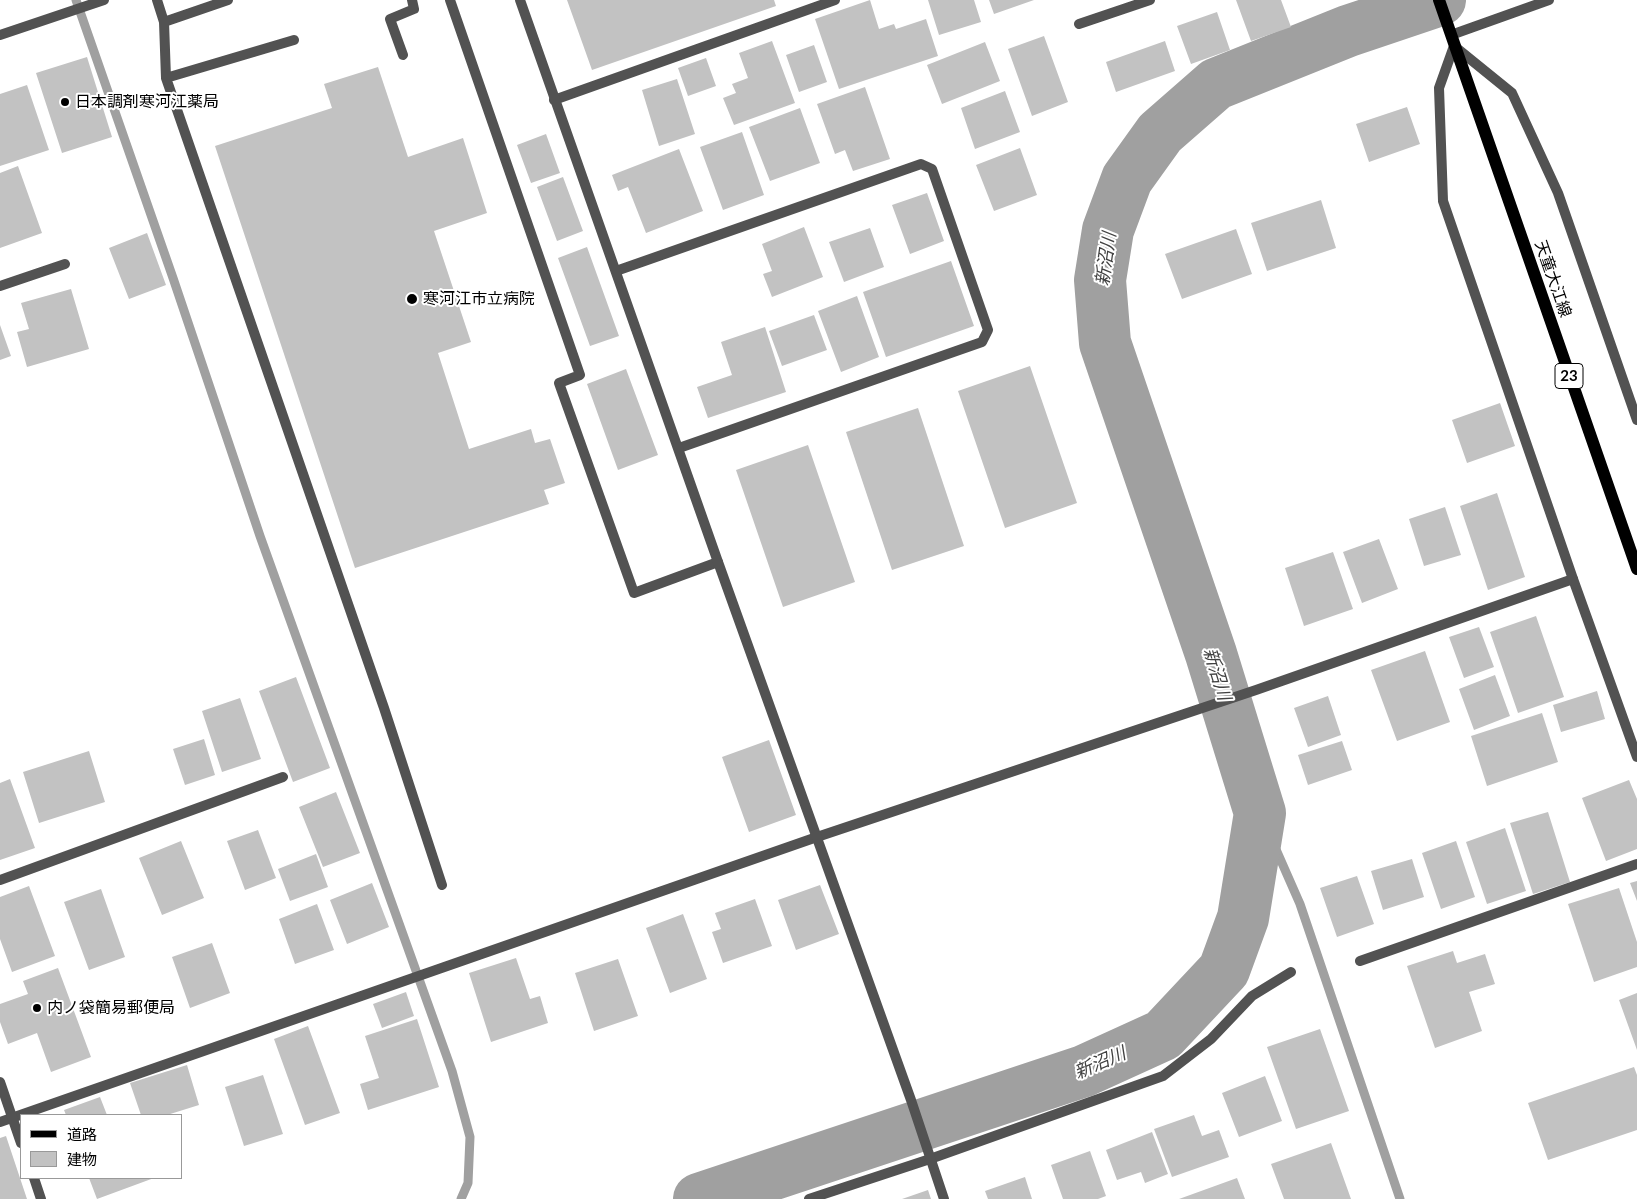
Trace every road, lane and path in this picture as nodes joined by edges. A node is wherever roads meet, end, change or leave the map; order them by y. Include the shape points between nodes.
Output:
1 (104, 0) edge
2 (156, 0) edge
3 (228, 0) edge
4 (412, 0) edge
5 (450, 0) edge
6 (520, 0) edge
7 (835, 0) edge
8 (1150, 0) edge
9 (1439, 0) edge
10 (1549, 0) edge
11 (164, 22) junction
12 (1079, 24) dead end
13 (0, 35) edge
14 (1450, 35) junction
15 (294, 40) dead end
16 (402, 55) dead end
17 (166, 78) junction
18 (554, 100) junction
19 (65, 264) dead end
20 (616, 271) junction
21 (0, 286) edge
22 (1637, 420) edge
23 (679, 448) junction
24 (718, 562) junction
25 (1637, 569) edge
26 (1573, 580) junction
27 (1637, 757) edge
28 (283, 777) dead end
29 (817, 837) junction
30 (1637, 864) edge
31 (0, 880) edge
32 (442, 885) dead end
33 (1360, 961) dead end
34 (1292, 972) dead end
35 (0, 1082) edge
36 (20, 1114) edge
37 (21, 1114) edge
38 (12, 1117) junction
39 (0, 1122) edge
40 (20, 1139) edge
41 (930, 1159) junction
42 (34, 1179) edge
43 (41, 1199) edge
44 (809, 1199) edge
45 (944, 1199) edge

1 - 13 street
2 - 11 street
3 - 11 street
4 - 16 street via 414,9 390,19
5 - 24 street via 580,375 559,383 634,593
6 - 18 street
7 - 18 street
8 - 12 street
9 - 14 main road, 天童大江線 / 23
10 - 14 street
11 - 17 street
14 - 22 street via 1512,93 1558,193
14 - 25 main road, 天童大江線 / 23
14 - 26 street via 1439,88 1443,201
15 - 17 street
17 - 32 street
18 - 20 street
19 - 21 street
20 - 23 street
20 - 23 street via 921,164 932,169 988,330 982,342
23 - 24 street
24 - 29 street
26 - 27 street
26 - 29 street
28 - 31 street
29 - 37 street
29 - 41 street
30 - 33 street
34 - 41 street via 1252,996 1211,1039 1163,1076
35 - 38 street
36 - 38 street
38 - 39 street
38 - 40 street
41 - 44 street
41 - 45 street
42 - 43 street

